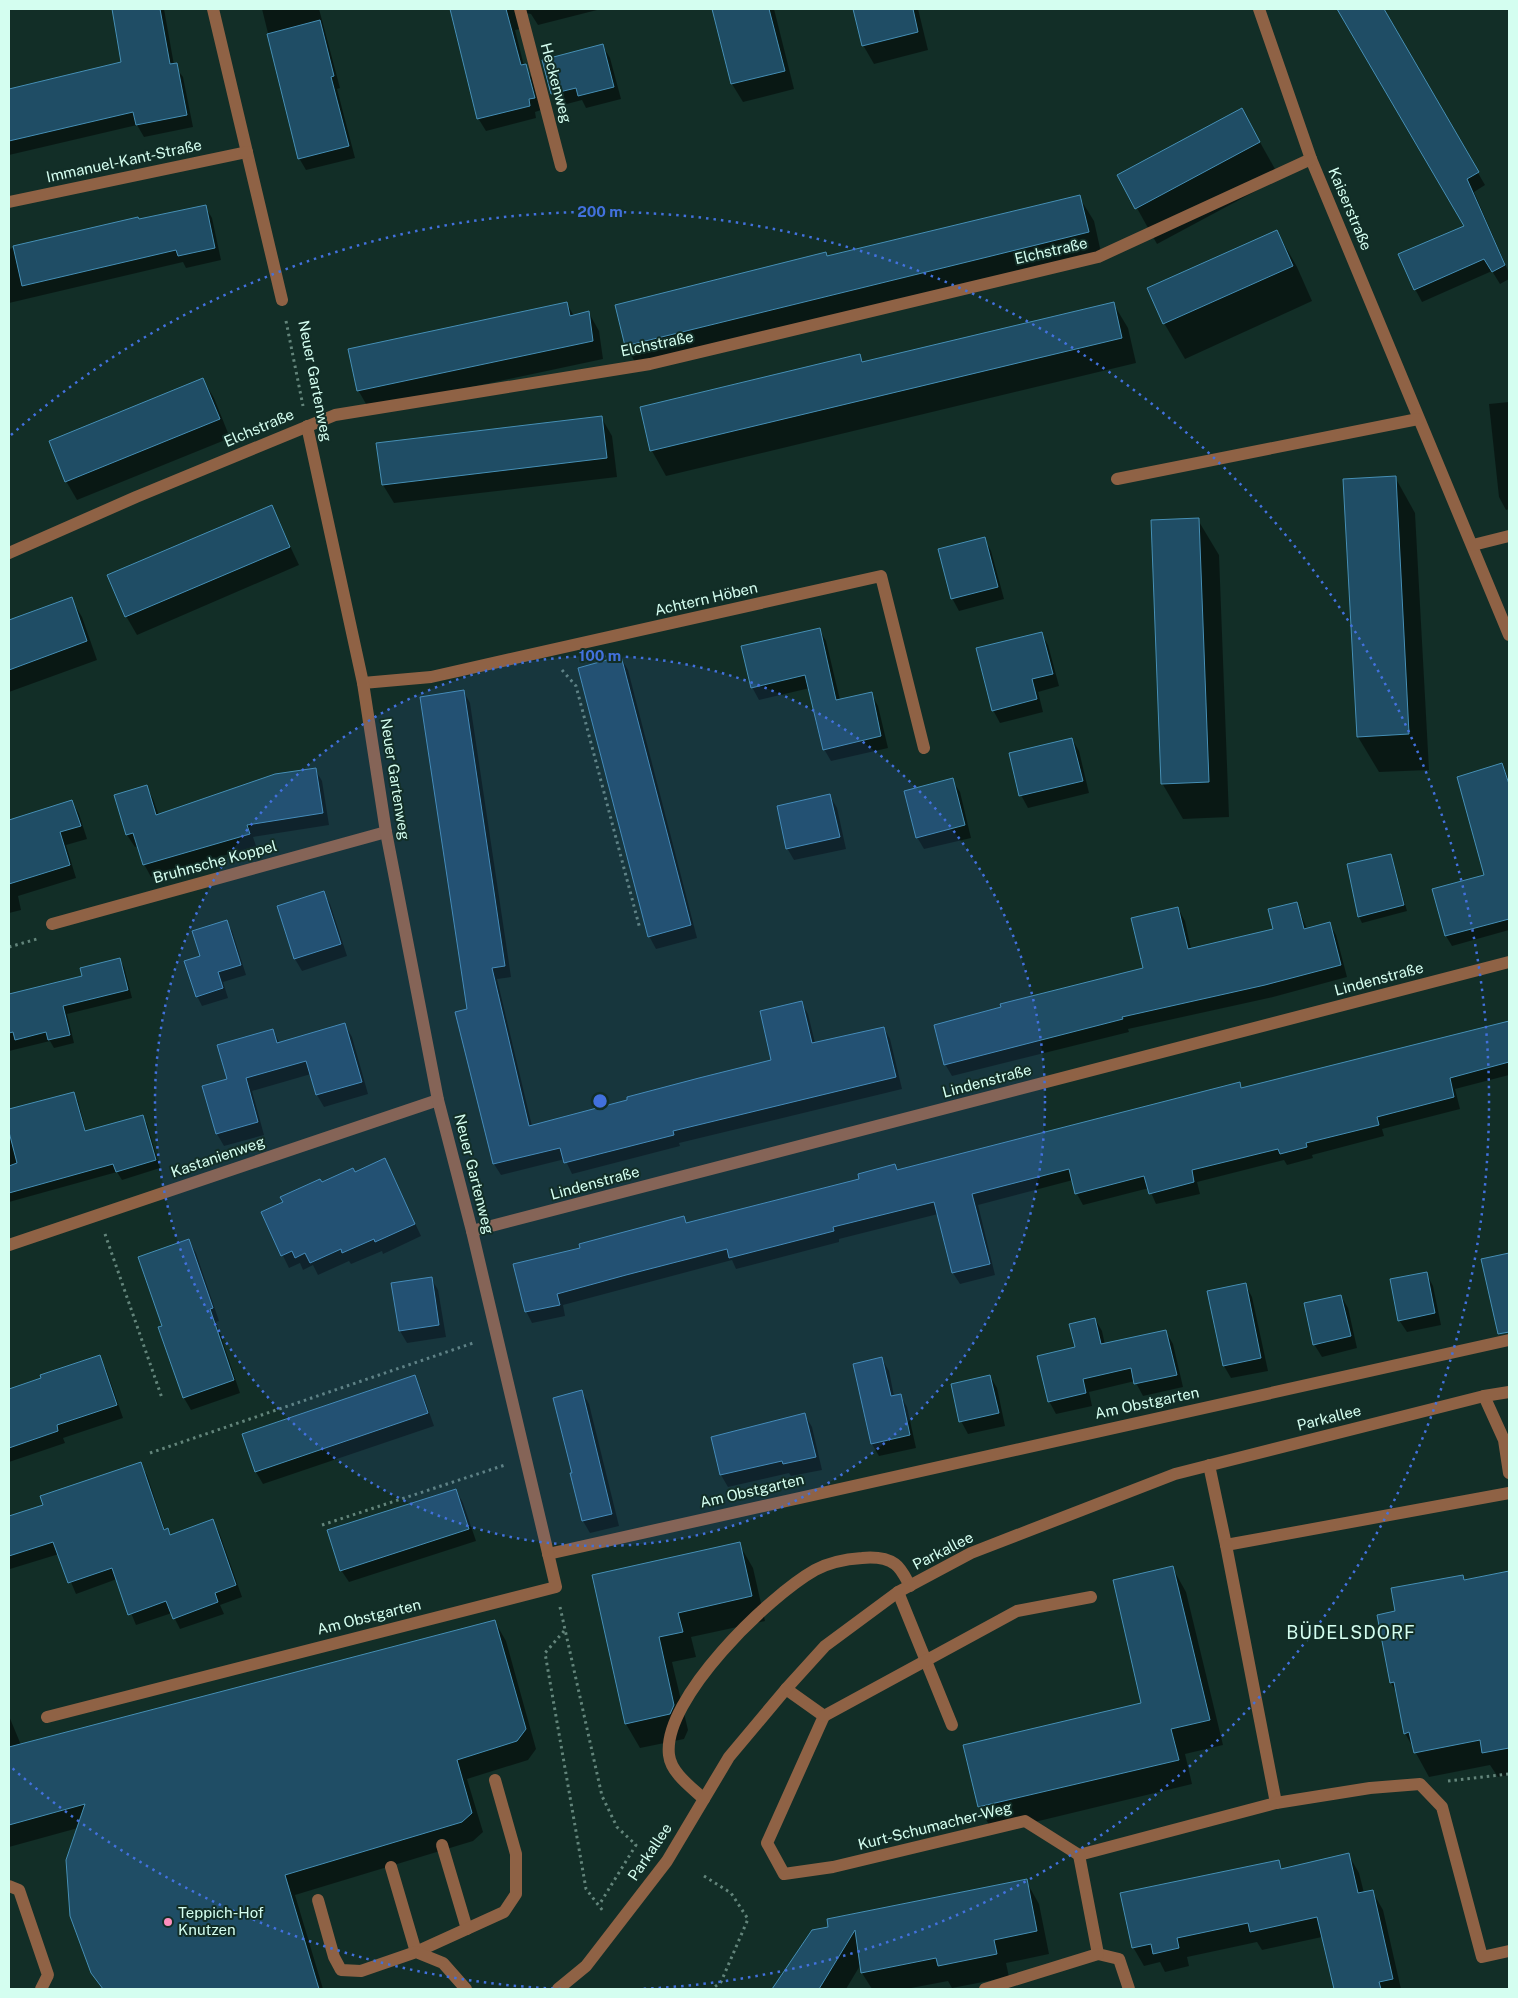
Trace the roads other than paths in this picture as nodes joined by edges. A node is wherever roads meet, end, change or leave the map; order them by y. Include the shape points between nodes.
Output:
1 (213, 9) edge
2 (520, 9) edge
3 (1260, 9) edge
4 (247, 152) junction
5 (1311, 159) junction
6 (561, 166) dead end
7 (9, 202) edge
8 (282, 300) road end
9 (1418, 419) junction
10 (307, 426) junction
11 (1117, 478) dead end
12 (1509, 536) edge
13 (1473, 545) junction
14 (9, 552) edge
15 (1509, 635) edge
16 (363, 683) junction
17 (924, 748) dead end
18 (386, 832) junction
19 (52, 924) road end
20 (1509, 962) edge
21 (438, 1100) junction
22 (472, 1231) junction
23 (9, 1245) edge
24 (1509, 1340) edge
25 (1509, 1392) edge
26 (1484, 1396) junction
27 (1209, 1465) junction
28 (1509, 1472) edge
29 (1509, 1493) edge
30 (1226, 1545) junction
31 (548, 1554) junction
32 (910, 1586) junction
33 (898, 1592) junction
34 (1091, 1597) dead end
35 (927, 1661) junction
36 (786, 1689) junction
37 (824, 1716) junction
38 (47, 1717) dead end
39 (952, 1725) dead end
40 (495, 1780) dead end
41 (704, 1799) junction
42 (1276, 1803) junction
43 (442, 1845) dead end
44 (1079, 1855) junction
45 (390, 1867) dead end
46 (9, 1886) edge
47 (318, 1900) dead end
48 (467, 1929) junction
49 (1509, 1951) edge
50 (416, 1952) junction
51 (1098, 1954) junction
52 (42, 1989) edge
53 (466, 1989) edge
54 (558, 1989) edge
55 (985, 1989) edge
56 (1129, 1989) edge

1 - 4 street
2 - 6 street, Heckenweg
3 - 5 street, Kaiserstraße
4 - 7 street, Immanuel-Kant-Straße
4 - 8 street
5 - 9 street, Kaiserstraße
5 - 10 street, Elchstraße via 1098,257 650,364 335,415
9 - 11 street
9 - 13 street, Kaiserstraße
10 - 14 street, Elchstraße
10 - 16 street, Neuer Gartenweg
12 - 13 street
13 - 15 street, Kaiserstraße
16 - 17 street, Achtern Höben via 431,677 881,576
16 - 18 street, Neuer Gartenweg
18 - 19 street, Bruhnsche Koppel
18 - 21 street, Neuer Gartenweg
20 - 22 street, Lindenstraße
21 - 22 street, Neuer Gartenweg
21 - 23 street, Kastanienweg
22 - 31 street, Neuer Gartenweg
24 - 31 street, Am Obstgarten
25 - 26 street, Parkallee
26 - 27 street, Parkallee
26 - 28 street via 1504,1440
27 - 30 street
27 - 32 street, Parkallee via 1175,1474 971,1552
29 - 30 street
30 - 42 street
31 - 38 street, Am Obstgarten via 556,1587
32 - 33 street, Parkallee
32 - 41 street via 899,1569 884,1559 842,1561 816,1569 787,1587 738,1633 690,1694 669,1746 673,1766
33 - 35 street
33 - 36 street, Parkallee via 824,1646
34 - 35 street via 1018,1611
35 - 37 street
35 - 39 street
36 - 37 street
36 - 41 street, Parkallee via 729,1757
37 - 44 street, Kurt-Schumacher-Weg via 768,1843 784,1874 833,1867 1024,1821
40 - 48 street via 516,1854 516,1894 504,1912
41 - 54 street, Parkallee via 667,1860 586,1966
42 - 44 street
42 - 49 street via 1370,1788 1420,1784 1442,1807 1482,1957
43 - 48 street
44 - 51 street
45 - 50 street
46 - 52 street via 19,1890 48,1975
47 - 50 street via 334,1957 341,1970 361,1971
48 - 50 street
50 - 53 street via 443,1963
51 - 55 street
51 - 56 street via 1120,1959

